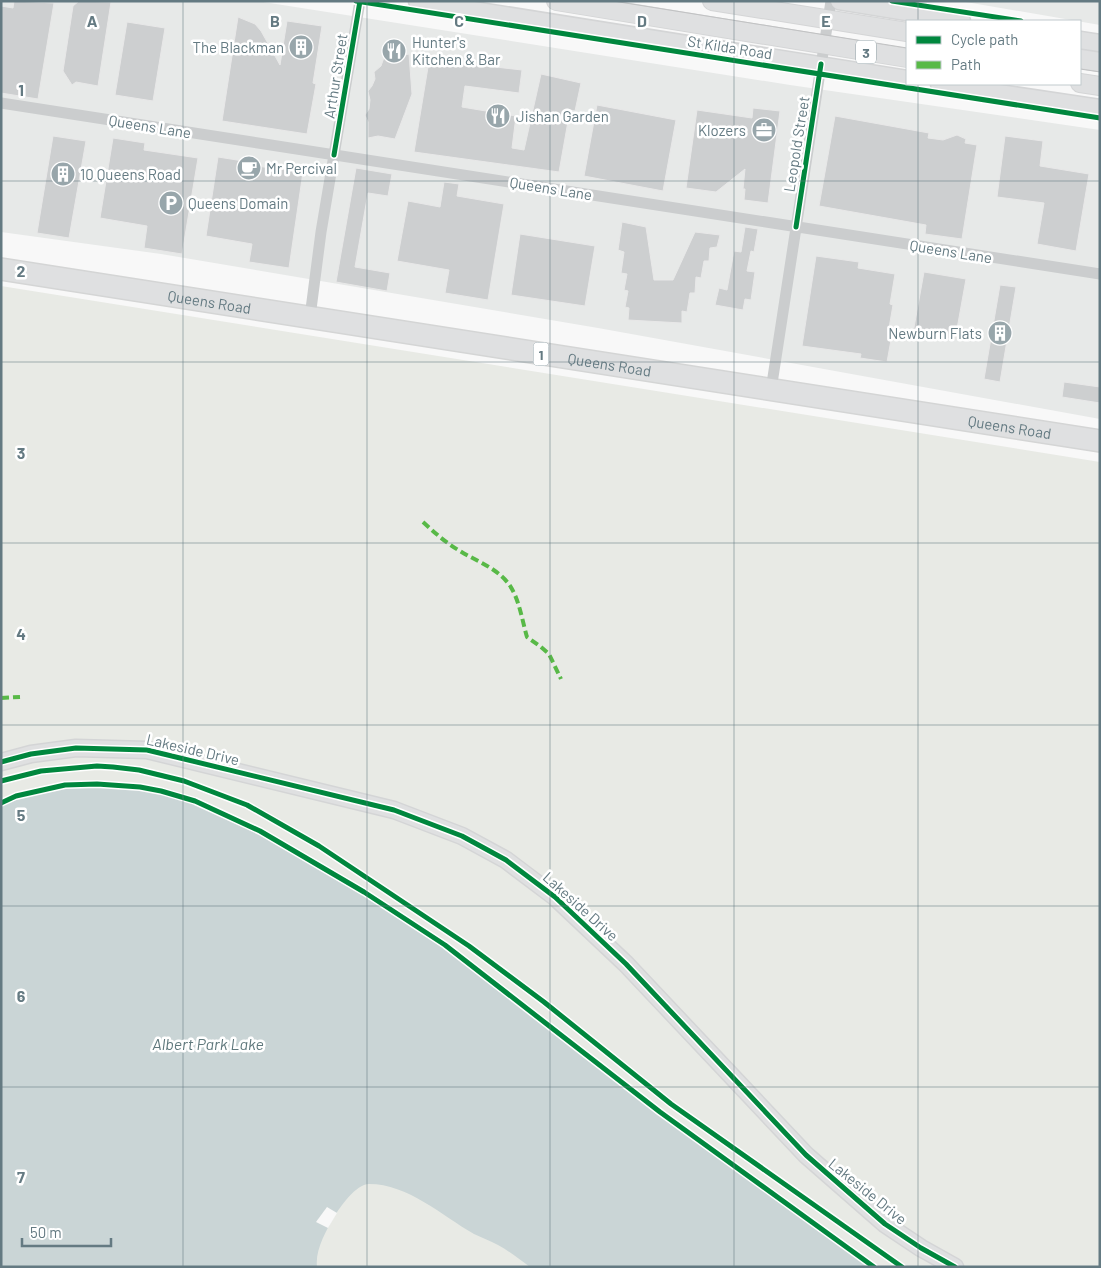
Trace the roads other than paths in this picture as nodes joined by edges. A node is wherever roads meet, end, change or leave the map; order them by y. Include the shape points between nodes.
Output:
1 (360, 1) edge
2 (417, 1) edge
3 (556, 1) edge
4 (712, 1) edge
5 (831, 1) edge
6 (839, 1) edge
7 (956, 20) edge
8 (826, 32) junction
9 (906, 32) edge
10 (1081, 40) edge
11 (1100, 43) edge
12 (906, 58) edge
13 (1081, 59) edge
14 (1100, 62) edge
15 (821, 64) junction
16 (906, 79) edge
17 (1081, 83) edge
18 (946, 85) edge
19 (1100, 86) edge
20 (1, 103) edge
21 (1100, 108) edge
22 (334, 154) junction
23 (796, 227) junction
24 (1, 269) edge
25 (1100, 274) edge
26 (310, 317) junction
27 (771, 390) junction
28 (1100, 441) edge
29 (1, 762) edge
30 (955, 1267) edge

1 - 22 street, Arthur Street
2 - 15 street, St Kilda Road
3 - 8 main road, St Kilda Road / 3
4 - 8 main road, St Kilda Road / 3
5 - 8 street, Leopold Street
6 - 7 street
8 - 9 main road, St Kilda Road / 3
8 - 12 main road, St Kilda Road / 3
8 - 15 street, Leopold Street
10 - 11 street
13 - 14 main road
15 - 16 street, St Kilda Road
15 - 23 street, Leopold Street
17 - 19 main road
18 - 21 street
20 - 22 street, Queens Lane
22 - 23 street, Queens Lane
22 - 26 street, Arthur Street
23 - 25 street, Queens Lane
23 - 27 street, Leopold Street
24 - 26 highway, Queens Road / 1
26 - 27 highway, Queens Road / 1
27 - 28 highway, Queens Road / 1
29 - 30 street, Lakeside Drive via 30,754 76,748 147,750 394,810 462,836 518,868 555,897 626,964 812,1161 885,1224

